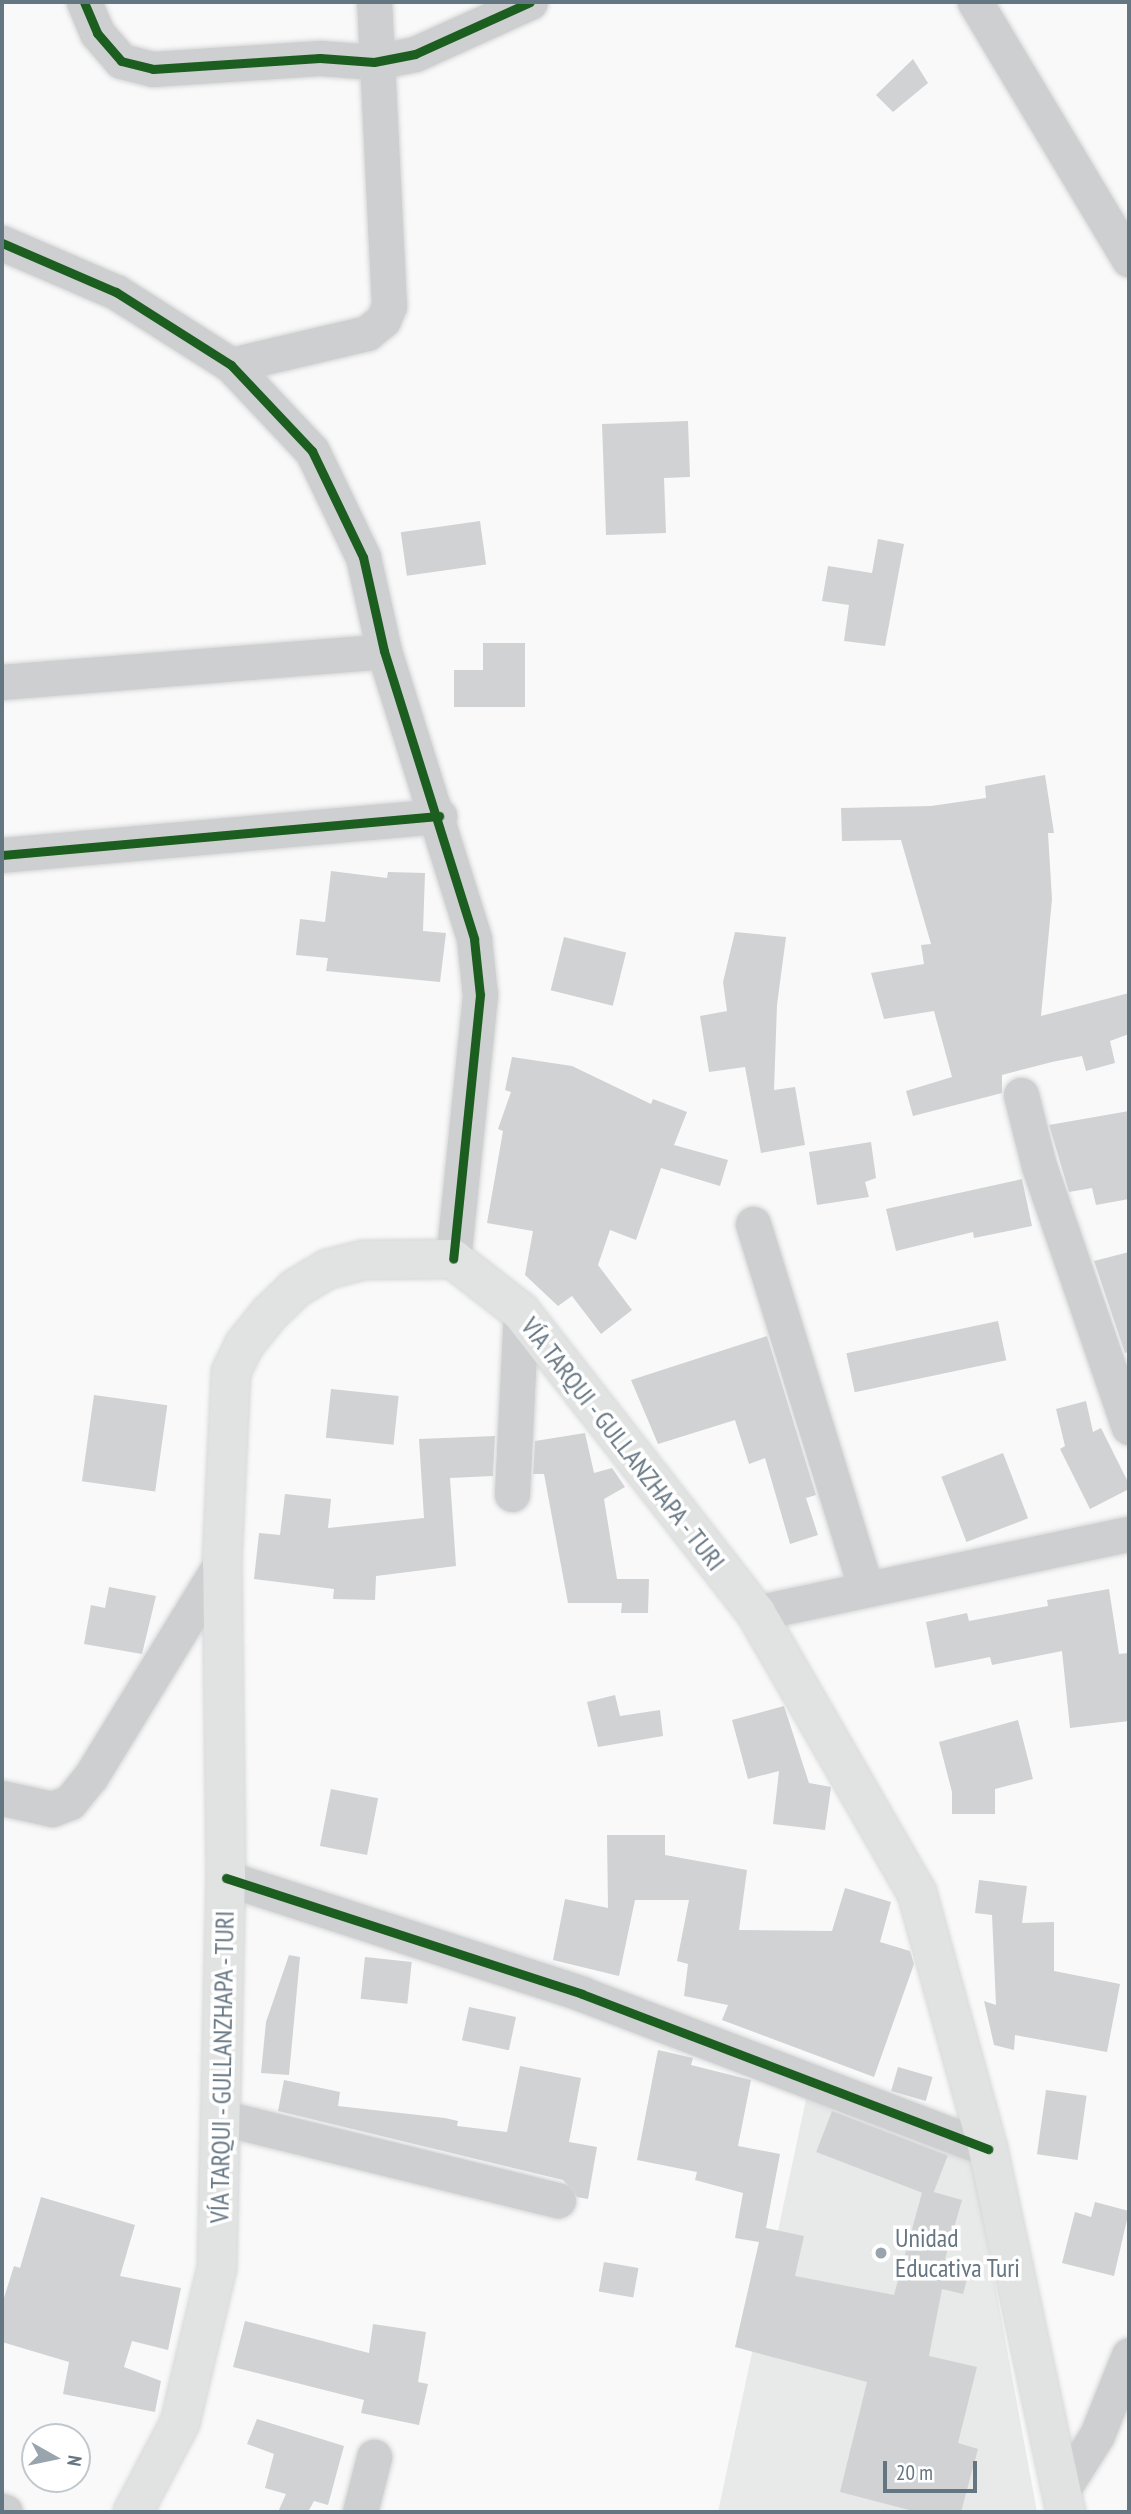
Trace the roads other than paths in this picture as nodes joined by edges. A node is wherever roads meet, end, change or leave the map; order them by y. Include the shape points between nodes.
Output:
1 (84, 2) edge
2 (374, 2) edge
3 (530, 2) edge
4 (975, 2) edge
5 (374, 62) junction
6 (2, 243) edge
7 (1129, 259) edge
8 (231, 365) junction
9 (384, 650) junction
10 (2, 682) edge
11 (439, 816) junction
12 (2, 855) edge
13 (1021, 1096) dead end
14 (753, 1224) dead end
15 (453, 1259) junction
16 (520, 1312) junction
17 (1129, 1427) edge
18 (512, 1494) dead end
19 (1129, 1534) edge
20 (222, 1562) junction
21 (866, 1589) junction
22 (757, 1613) junction
23 (2, 1798) edge
24 (226, 1878) junction
25 (219, 2117) junction
26 (988, 2149) junction
27 (558, 2200) dead end
28 (1129, 2356) edge
29 (374, 2457) dead end
30 (1063, 2502) edge
31 (133, 2512) edge
32 (360, 2512) edge

1 - 5 street via 97,33 121,61 153,69 320,58
2 - 5 street
3 - 5 street via 415,54
4 - 7 street
5 - 8 street via 390,292 383,320 367,333
6 - 8 street via 116,292
8 - 9 street via 312,451 363,557
9 - 10 street
9 - 11 street
11 - 12 street
11 - 15 street via 474,939 481,995
13 - 17 street via 1039,1167
14 - 21 street
15 - 16 main road, VÍA TARQUI - GULLANZHAPA - TURI
15 - 20 main road, VÍA TARQUI - GULLANZHAPA - TURI via 363,1259 328,1269 296,1288 244,1345 231,1372 227,1399
16 - 18 street
16 - 22 main road, VÍA TARQUI - GULLANZHAPA - TURI
19 - 21 street
20 - 23 street via 91,1776 70,1802 52,1809
20 - 24 main road, VÍA TARQUI - GULLANZHAPA - TURI
21 - 22 street
22 - 26 main road, VÍA TARQUI - GULLANZHAPA - TURI via 917,1894
24 - 25 main road, VÍA TARQUI - GULLANZHAPA - TURI
24 - 26 street via 582,1993
25 - 27 street
25 - 31 main road, VÍA TARQUI - GULLANZHAPA - TURI via 217,2268 180,2423
26 - 30 main road, VÍA TARQUI - GULLANZHAPA - TURI
28 - 30 street
29 - 32 street

